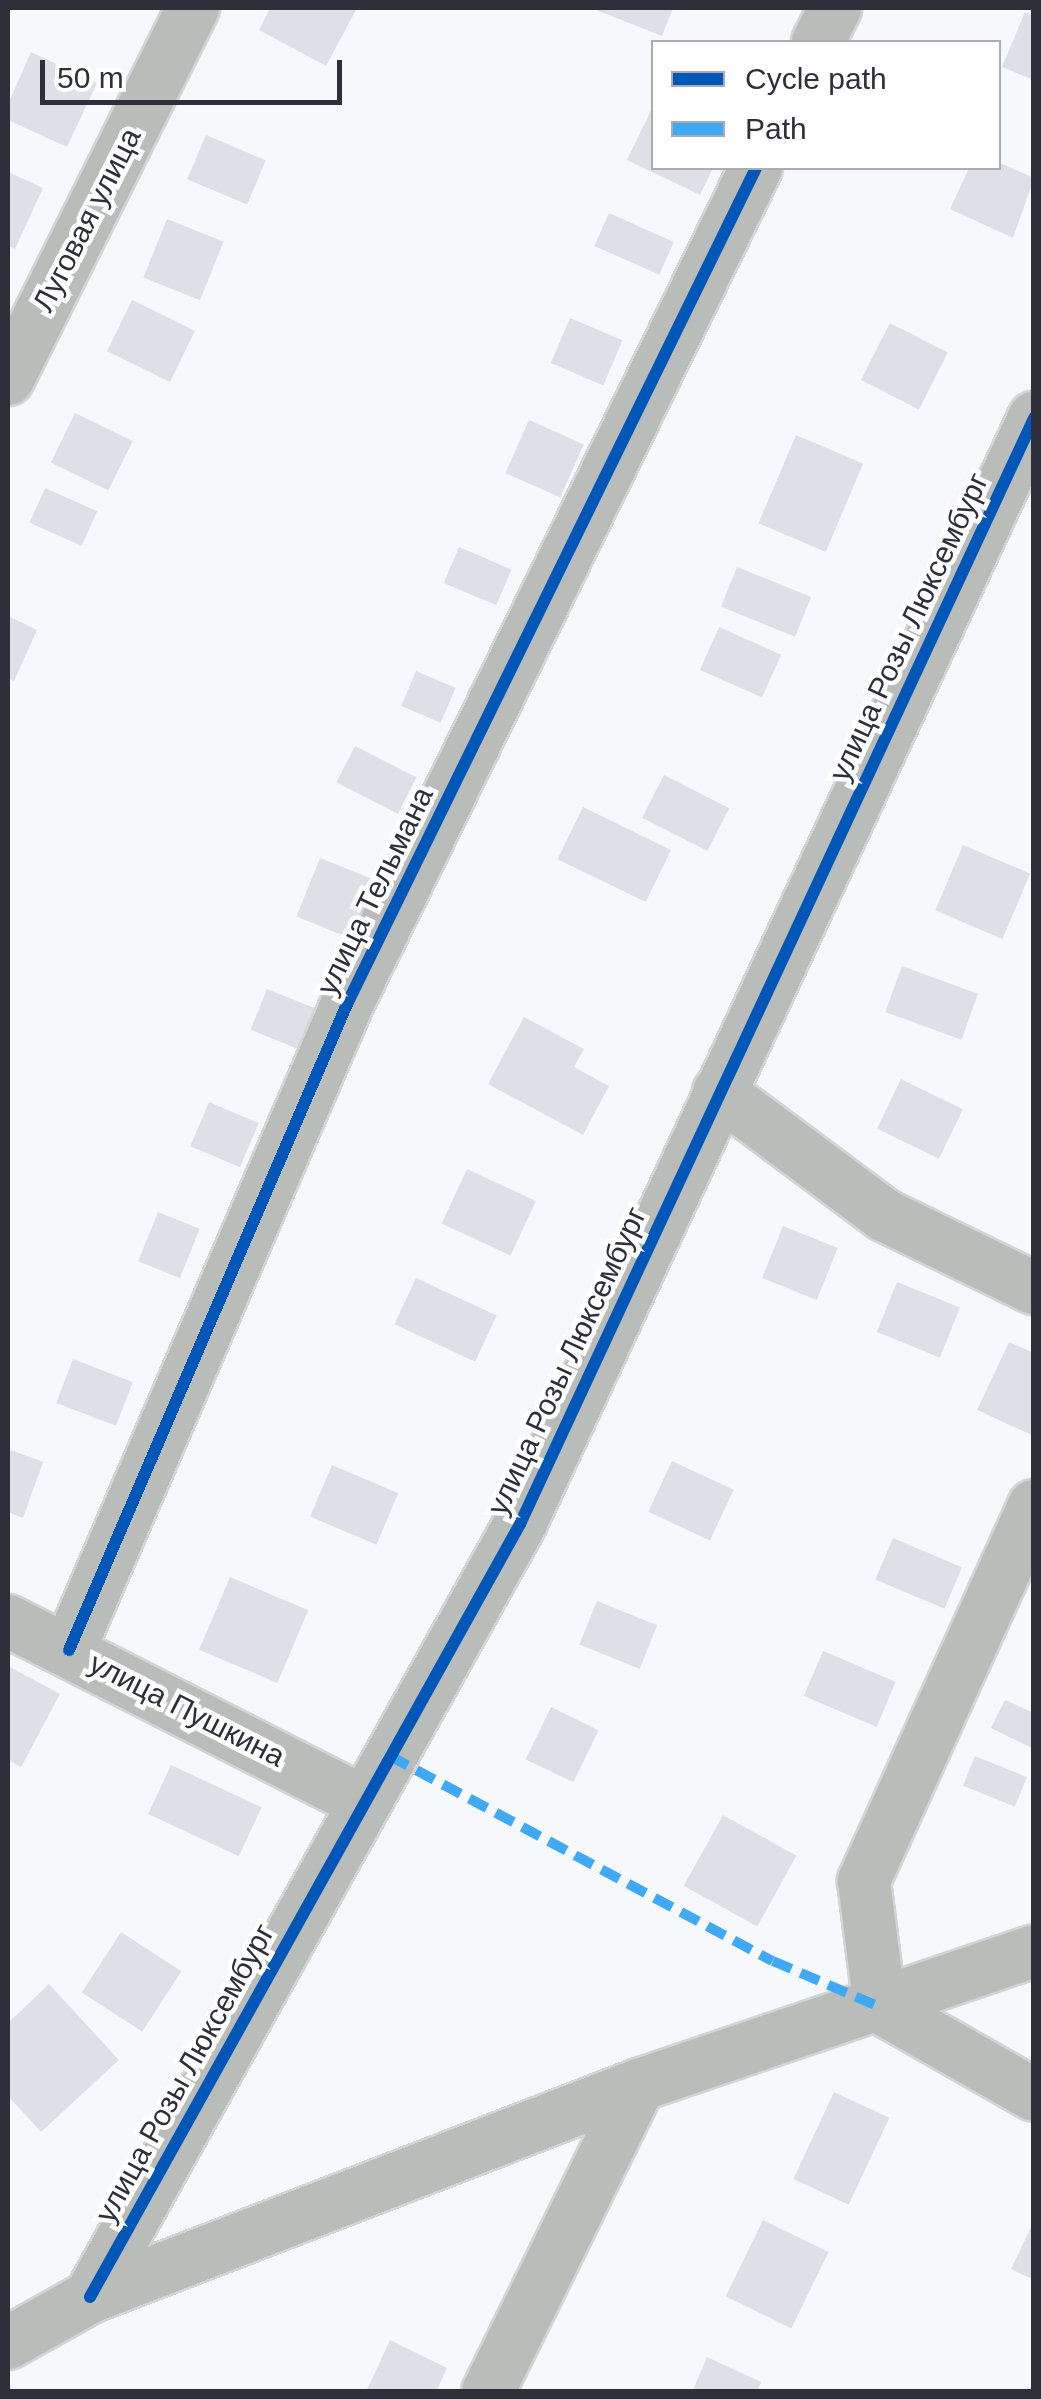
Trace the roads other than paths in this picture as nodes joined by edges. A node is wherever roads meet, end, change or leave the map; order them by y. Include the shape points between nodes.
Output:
1 (193, 8) edge
2 (835, 8) edge
3 (819, 40) edge
4 (755, 170) edge
5 (8, 379) edge
6 (1034, 418) edge
7 (719, 1092) junction
8 (1034, 1288) edge
9 (1034, 1506) edge
10 (8, 1621) edge
11 (70, 1650) junction
12 (364, 1802) junction
13 (1034, 1950) edge
14 (880, 2007) junction
15 (639, 2085) junction
16 (1034, 2095) edge
17 (90, 2297) junction
18 (8, 2343) edge
19 (488, 2392) edge

1 - 5 street, Луговая улица
2 - 3 street
4 - 11 street, улица Тельмана via 348,1002
6 - 7 street, улица Розы Люксембург
7 - 8 street via 884,1215
7 - 12 street, улица Розы Люксембург via 520,1524
9 - 14 street via 864,1881
10 - 11 street, улица Пушкина
11 - 12 street, улица Пушкина
12 - 17 street, улица Розы Люксембург
13 - 14 street
14 - 15 street
14 - 16 street
15 - 17 street
15 - 19 street
17 - 18 street

